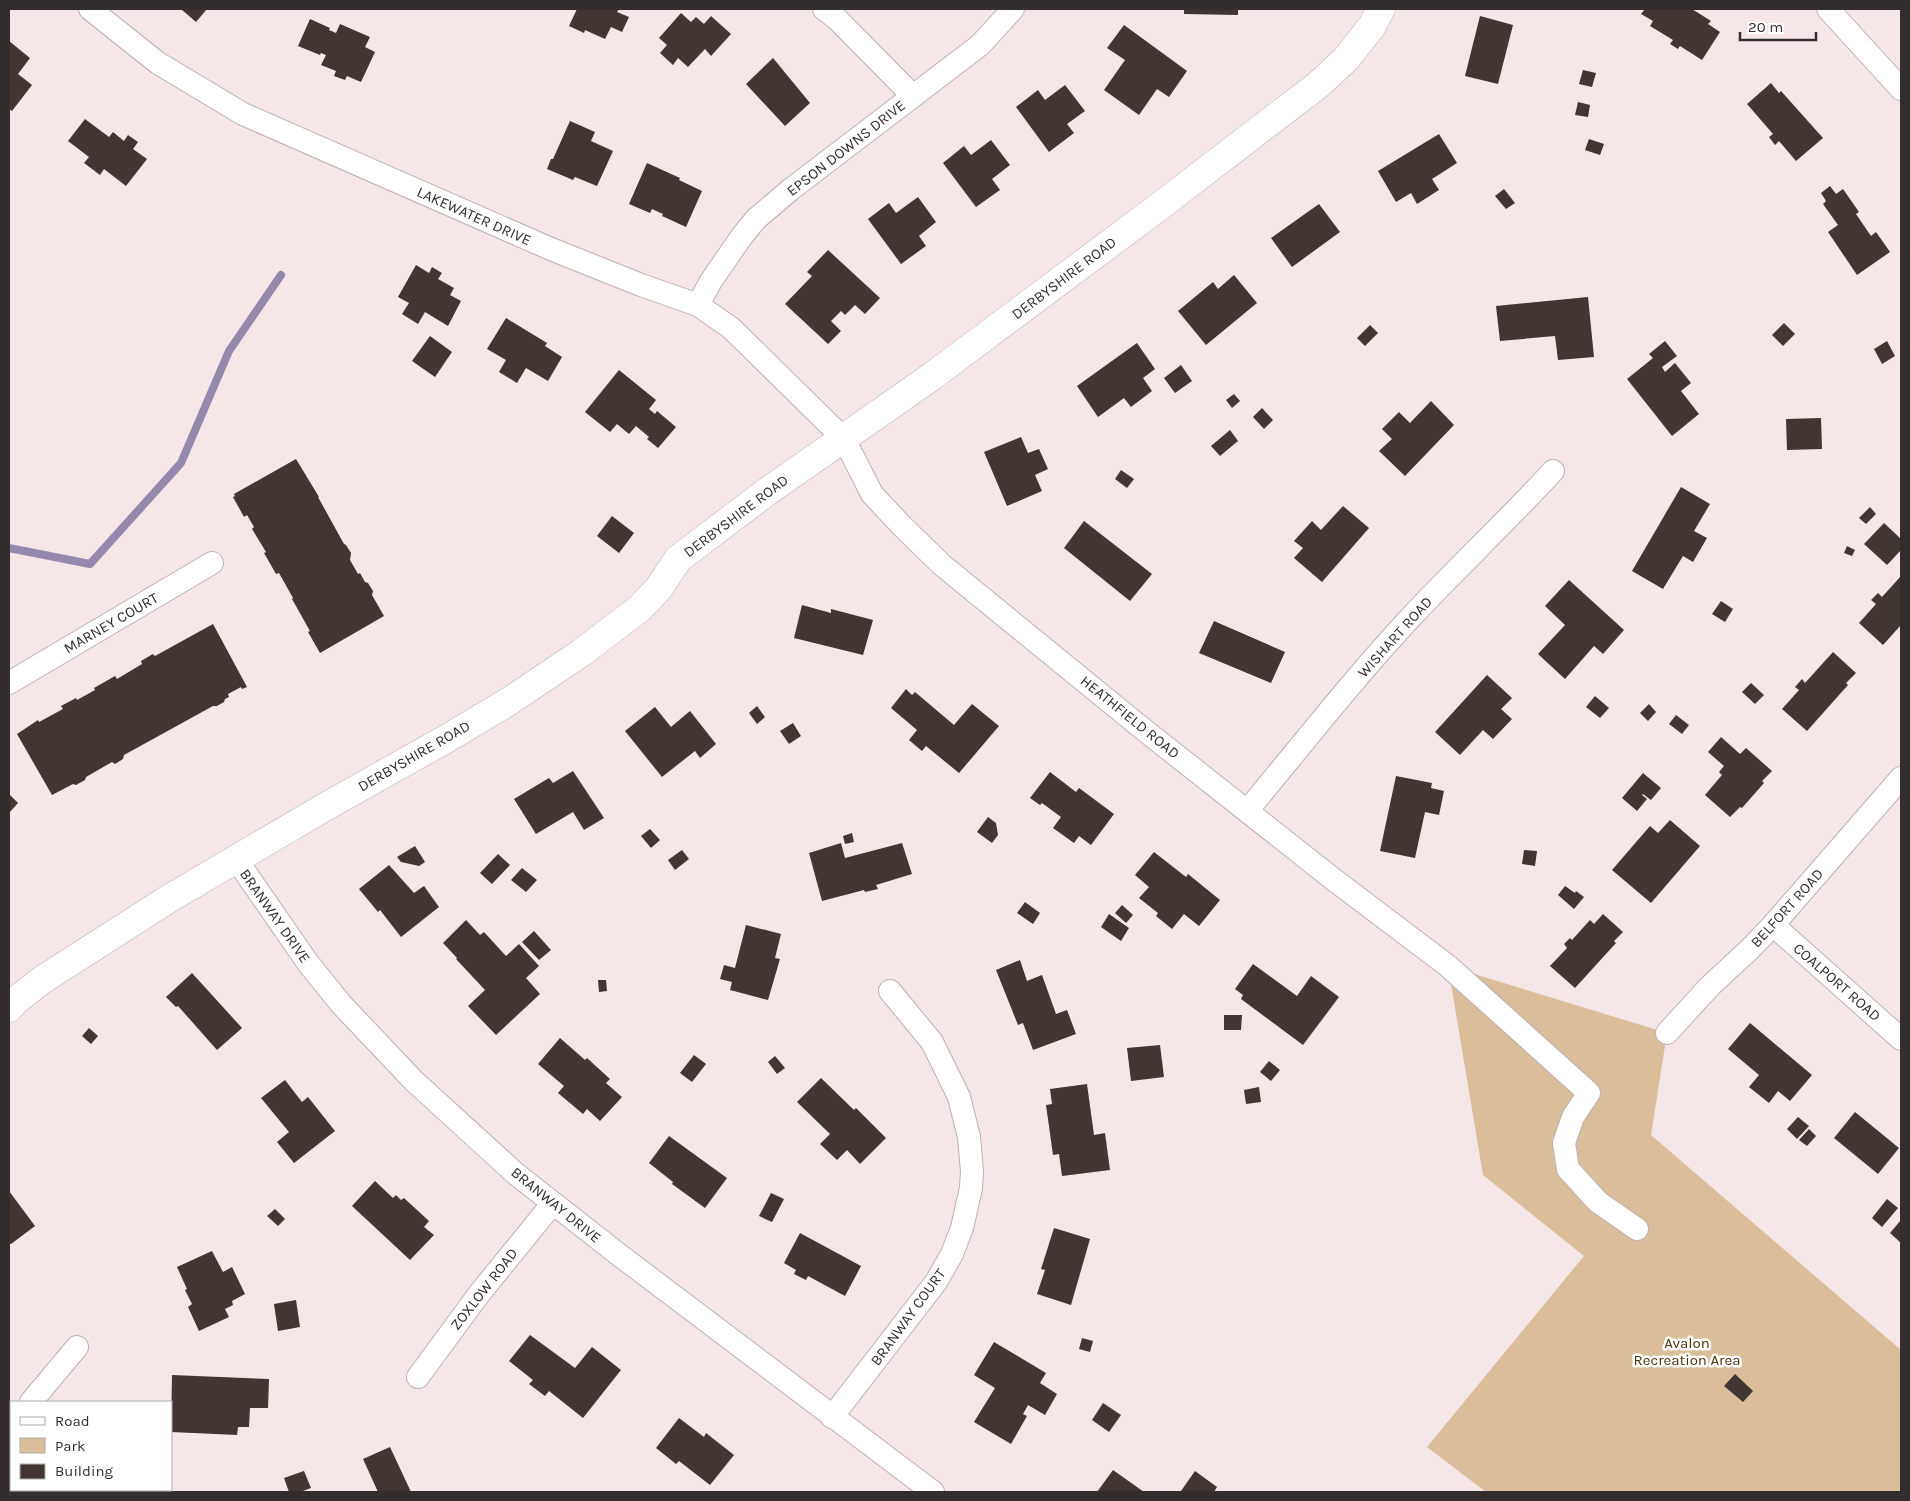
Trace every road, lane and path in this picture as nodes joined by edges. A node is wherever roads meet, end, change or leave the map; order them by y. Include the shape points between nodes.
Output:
1 (90, 9) edge
2 (824, 9) edge
3 (1013, 9) edge
4 (1381, 9) edge
5 (1828, 9) edge
6 (1901, 90) edge
7 (913, 96) junction
8 (698, 305) junction
9 (844, 439) junction
10 (1553, 472) dead end
11 (212, 563) dead end
12 (9, 683) edge
13 (1901, 778) edge
14 (1247, 811) junction
15 (236, 859) junction
16 (1773, 925) junction
17 (890, 991) dead end
18 (9, 1008) edge
19 (1667, 1034) dead end
20 (1901, 1038) edge
21 (552, 1203) junction
22 (1637, 1228) dead end
23 (77, 1347) dead end
24 (418, 1378) dead end
25 (32, 1401) edge
26 (832, 1417) junction
27 (934, 1492) edge

1 - 8 street, LAKEWATER DRIVE via 158,63 243,114 551,249
2 - 7 street
3 - 7 street, EPSON DOWNS DRIVE via 980,45
4 - 9 street, DERBYSHIRE ROAD via 1346,59 1318,85
5 - 6 street
7 - 8 street, EPSON DOWNS DRIVE via 756,219 711,281
8 - 9 street, LAKEWATER DRIVE via 731,328
9 - 14 street, HEATHFIELD ROAD via 872,494 942,565
9 - 15 street, DERBYSHIRE ROAD via 678,559 639,608 581,653 446,739
10 - 14 street, WISHART ROAD via 1412,616
11 - 12 street, MARNEY COURT
13 - 16 street, BELFORT ROAD
14 - 22 street, HEATHFIELD ROAD via 1448,966 1589,1093 1573,1117 1564,1143 1568,1169 1598,1202
15 - 18 street, DERBYSHIRE ROAD via 42,980
15 - 21 street, BRANWAY DRIVE via 308,963 341,1004 413,1080
16 - 19 street, BELFORT ROAD via 1710,986
16 - 20 street, COALPORT ROAD
17 - 26 street, BRANWAY COURT via 932,1042 959,1098 969,1137 971,1188 962,1228 936,1282
21 - 24 street, ZOXLOW ROAD via 479,1294
21 - 26 street, BRANWAY DRIVE
23 - 25 street
26 - 27 street, BRANWAY DRIVE

